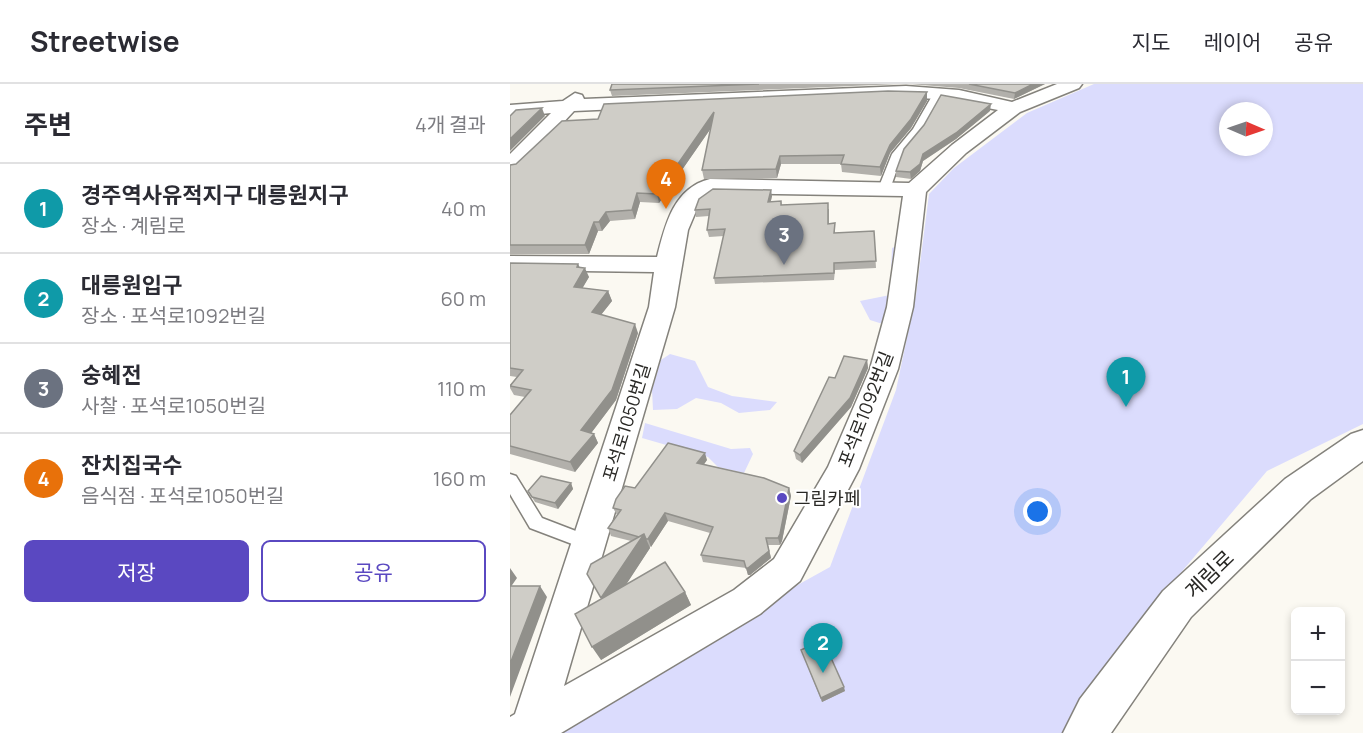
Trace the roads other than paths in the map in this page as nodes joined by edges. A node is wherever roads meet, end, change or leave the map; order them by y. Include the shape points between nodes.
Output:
1 (590, 84) edge
2 (981, 84) edge
3 (1073, 84) edge
4 (815, 88) edge
5 (872, 88) edge
6 (948, 93) junction
7 (570, 104) junction
8 (1013, 108) junction
9 (510, 111) edge
10 (510, 166) edge
11 (884, 189) junction
12 (915, 190) junction
13 (510, 263) edge
14 (668, 265) junction
15 (1363, 443) edge
16 (510, 480) edge
17 (588, 543) junction
18 (527, 731) edge
19 (1086, 733) edge

1 - 7 street
2 - 6 street
3 - 8 street
4 - 5 street
4 - 7 street via 630,104
5 - 6 street
6 - 8 street
6 - 11 lane via 897,154
7 - 9 street
7 - 10 street
8 - 12 street via 959,149
11 - 12 street, 포석로1050번길
11 - 14 street, 포석로1050번길 via 710,186 684,204
12 - 18 street, 포석로1092번길 via 900,307 884,369 843,469 787,570 747,602
13 - 14 street
14 - 17 street, 포석로1050번길 via 662,307
15 - 19 street, 계림로 via 1298,489 1177,604
16 - 17 lane via 536,523
17 - 18 street, 포석로1050번길

